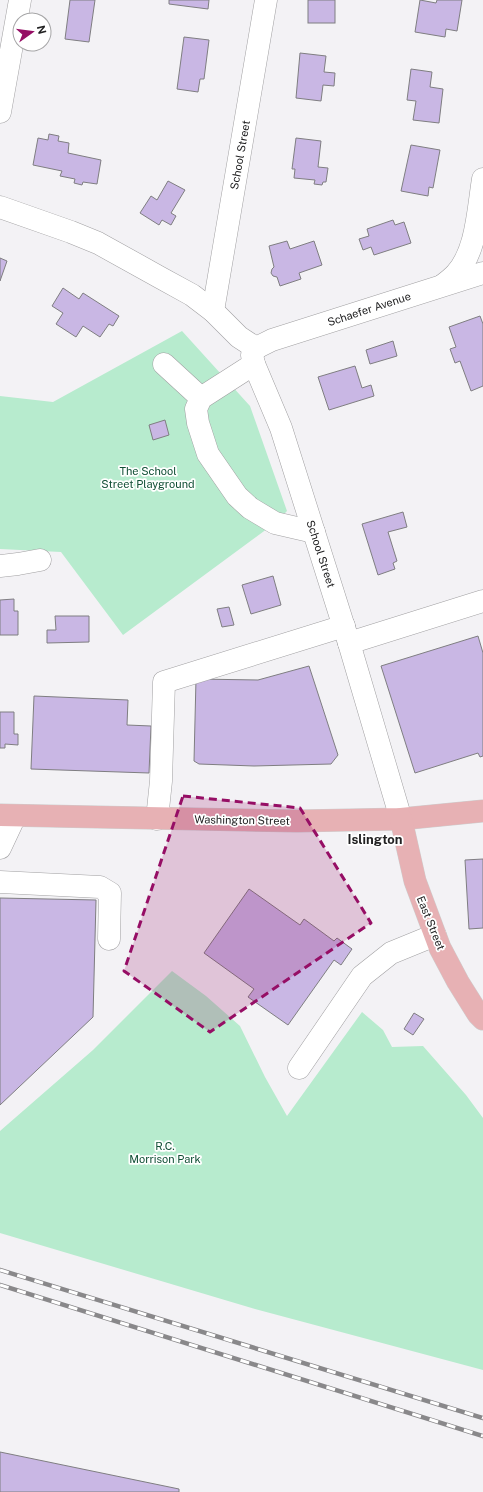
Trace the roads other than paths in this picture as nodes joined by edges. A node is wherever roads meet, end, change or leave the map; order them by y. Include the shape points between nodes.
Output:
1 (20, 0) edge
2 (266, 0) edge
3 (0, 112) edge
4 (483, 178) edge
5 (0, 207) edge
6 (483, 273) edge
7 (442, 286) junction
8 (213, 310) junction
9 (255, 356) junction
10 (164, 364) dead end
11 (201, 398) junction
12 (314, 532) junction
13 (40, 560) dead end
14 (0, 566) edge
15 (483, 601) edge
16 (347, 634) junction
17 (483, 811) edge
18 (8, 816) edge
19 (401, 818) junction
20 (157, 819) junction
21 (0, 848) edge
22 (0, 882) edge
23 (435, 935) junction
24 (109, 939) dead end
25 (483, 1019) edge
26 (299, 1068) dead end

1 - 3 street
2 - 8 street, School Street
4 - 7 street via 474,236 469,251 455,276
5 - 8 street via 98,243 192,295
6 - 7 street, Schaefer Avenue
7 - 9 street, Schaefer Avenue via 272,340
8 - 9 street
9 - 11 street, Schaefer Avenue
9 - 12 street, School Street
10 - 11 street
11 - 12 street via 196,410 208,454 237,496 250,508 275,522
12 - 16 street, School Street
13 - 14 street
15 - 16 street
16 - 19 street, School Street
16 - 20 street via 164,682 161,781
17 - 19 main road, Washington Street
18 - 20 main road, Washington Street
18 - 21 street
19 - 20 main road, Washington Street via 297,821
19 - 23 main road, East Street via 415,881
22 - 24 street via 100,887 110,893
23 - 25 main road, East Street via 458,982
23 - 26 street via 391,953 362,976

